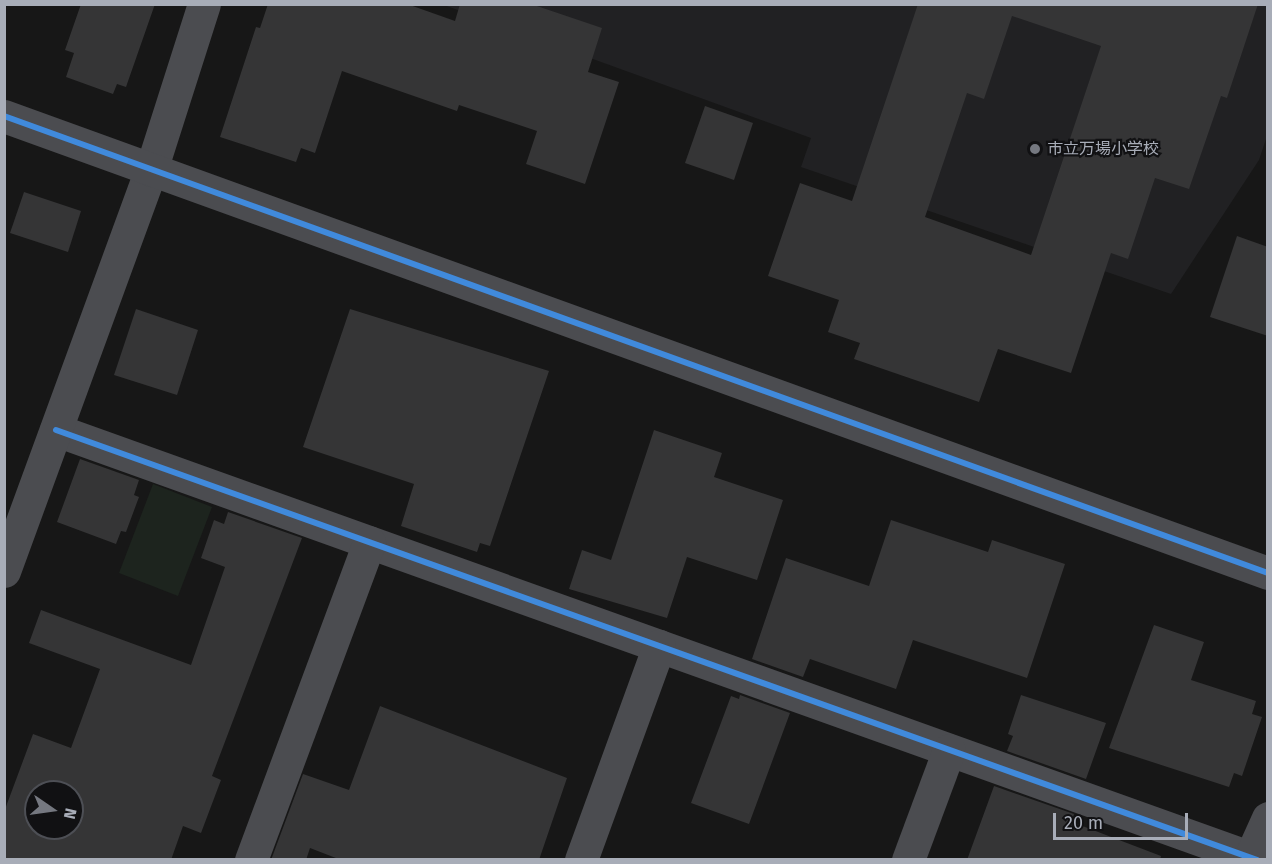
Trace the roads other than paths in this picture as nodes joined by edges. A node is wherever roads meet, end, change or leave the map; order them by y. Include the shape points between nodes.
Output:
1 (204, 4) edge
2 (4, 116) edge
3 (151, 170) junction
4 (56, 430) junction
5 (369, 542) junction
6 (8, 551) edge
7 (1268, 573) edge
8 (659, 646) junction
9 (949, 750) junction
10 (1268, 818) edge
11 (1252, 859) edge
12 (250, 860) edge
13 (581, 860) edge
14 (908, 860) edge

1 - 3 street
2 - 3 street
3 - 4 street
3 - 7 street
4 - 5 street
4 - 6 street
5 - 8 street
5 - 12 street
8 - 9 street
8 - 13 street
9 - 11 street
9 - 14 street
10 - 11 street

